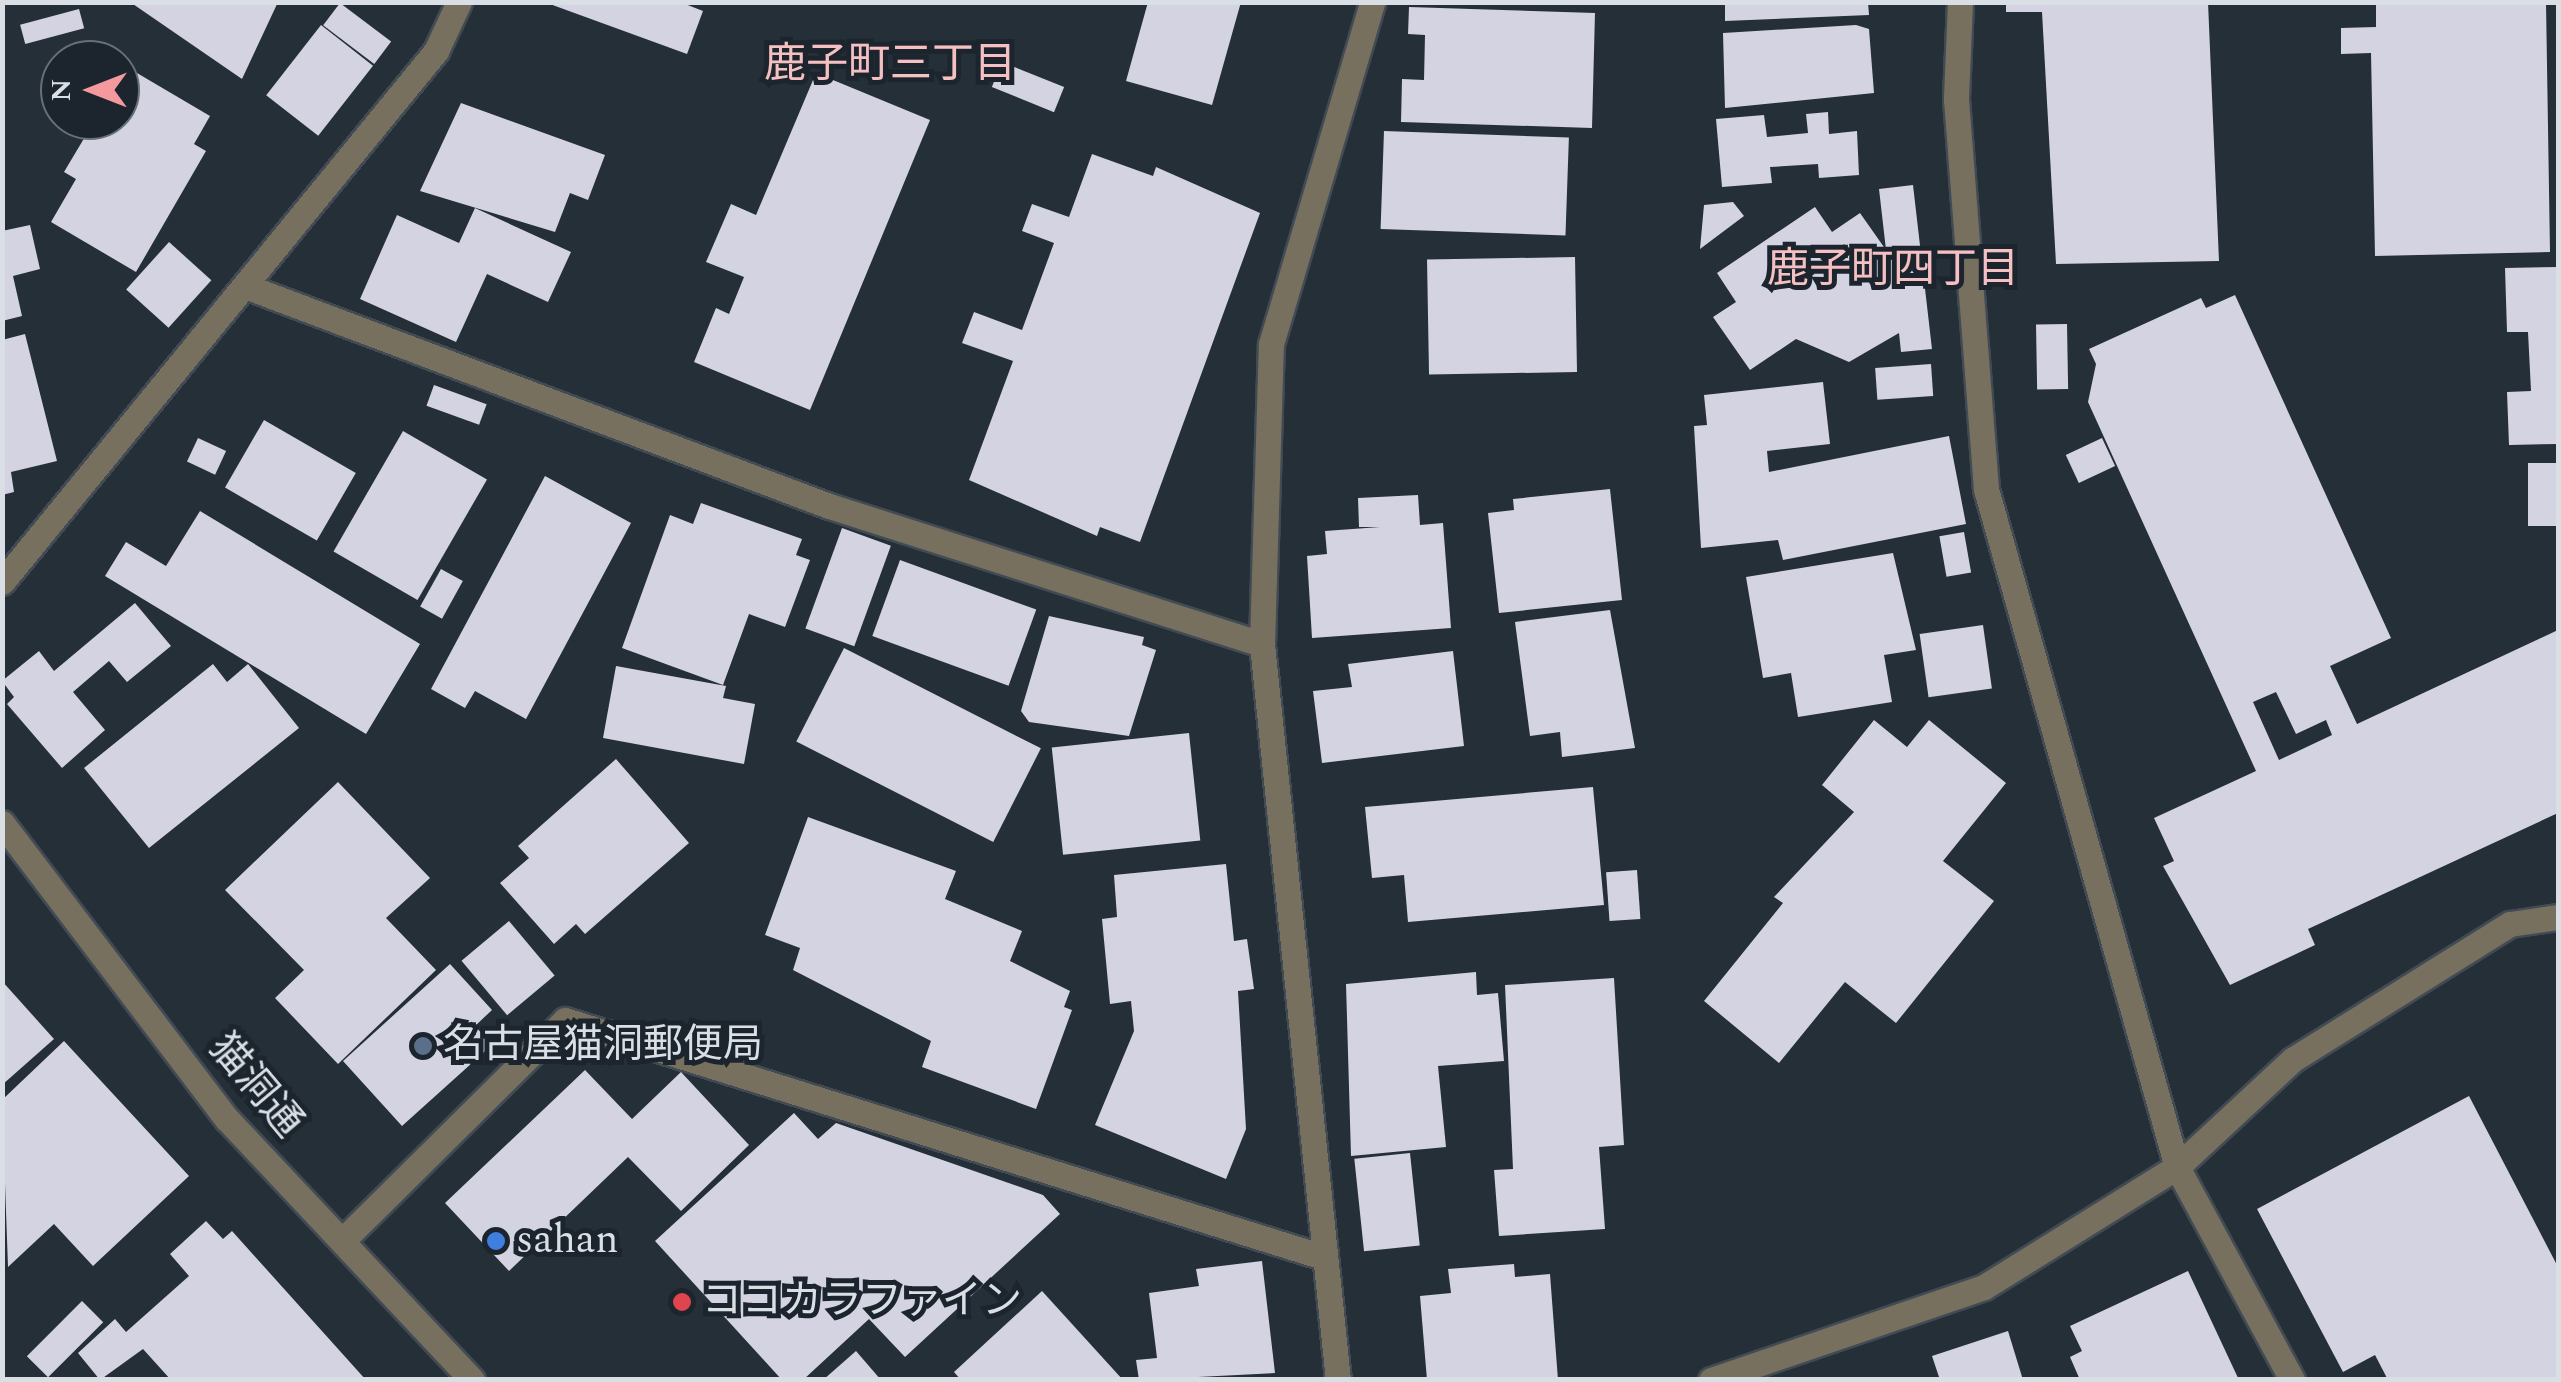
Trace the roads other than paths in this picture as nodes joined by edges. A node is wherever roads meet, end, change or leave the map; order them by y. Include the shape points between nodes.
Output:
1 (460, 2) edge
2 (1372, 2) edge
3 (1960, 2) edge
4 (245, 286) junction
5 (2, 582) edge
6 (1262, 644) junction
7 (2, 823) edge
8 (2558, 917) edge
9 (2177, 1167) junction
10 (344, 1239) junction
11 (1323, 1257) junction
12 (472, 1380) edge
13 (1338, 1380) edge
14 (1711, 1380) edge
15 (2292, 1380) edge

1 - 4 street via 436,51
2 - 6 street via 1270,344
3 - 9 street via 1956,98 1986,489
4 - 5 street
4 - 6 street via 829,506
6 - 11 street
7 - 10 street, 猫洞通 via 227,1119
8 - 9 street via 2510,924 2292,1060
9 - 14 street via 1984,1287
9 - 15 street
10 - 11 street via 565,1020
10 - 12 street, 猫洞通
11 - 13 street

